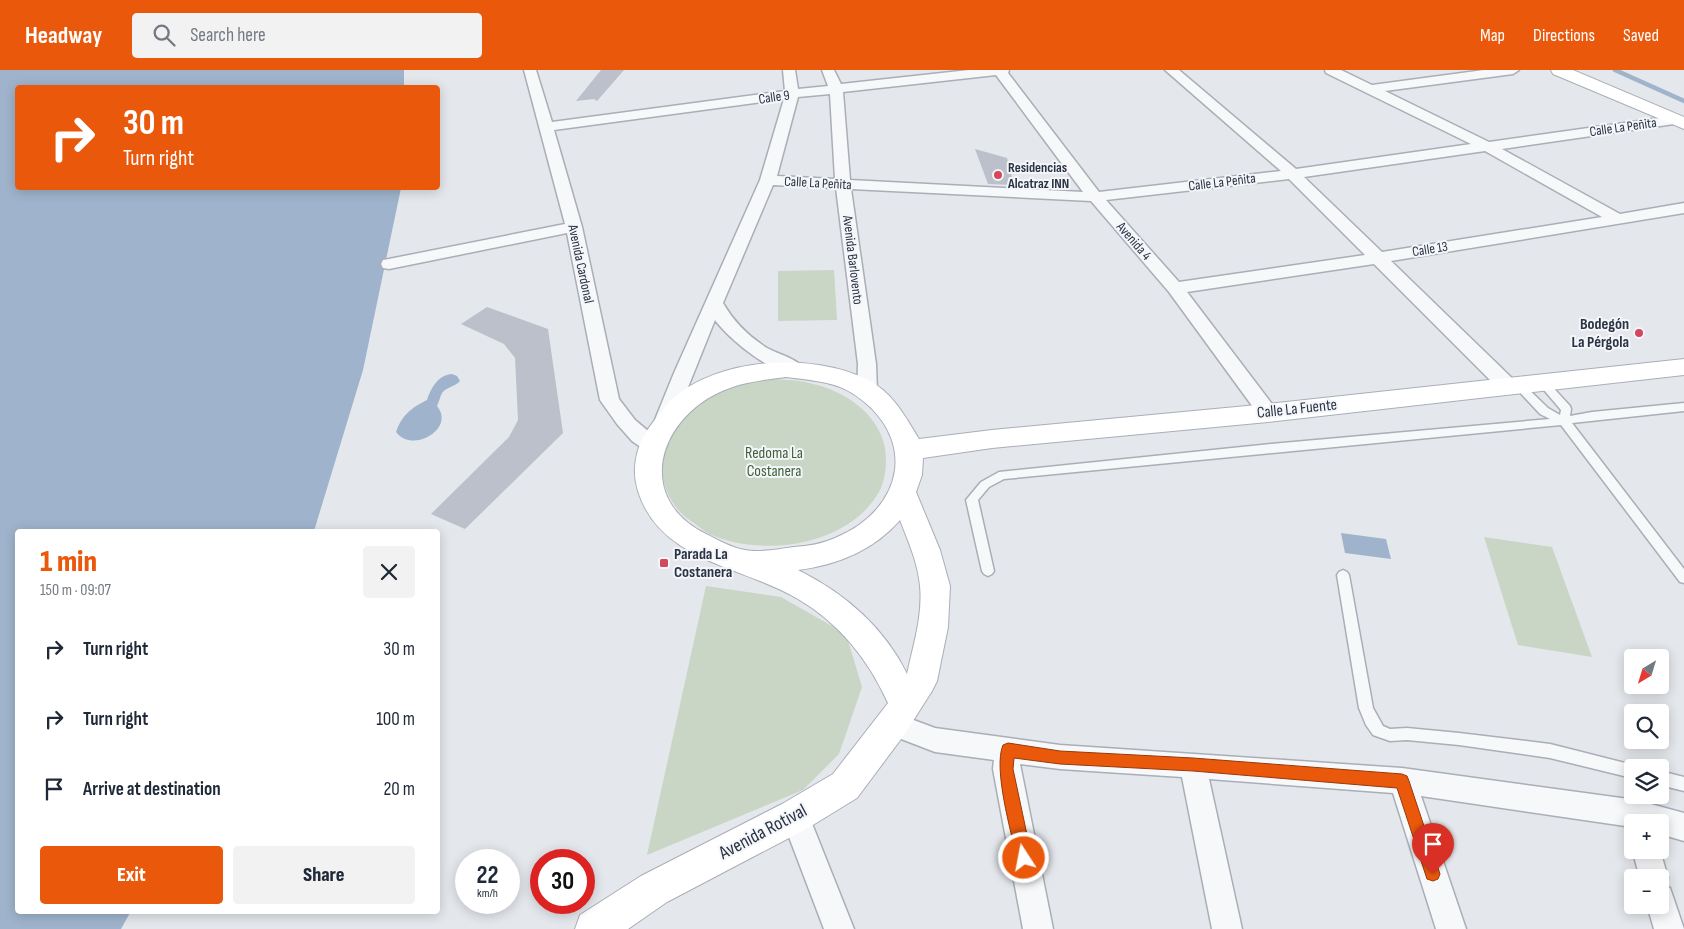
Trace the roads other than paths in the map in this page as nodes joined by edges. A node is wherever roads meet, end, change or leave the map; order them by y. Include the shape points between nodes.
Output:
1 (530, 70) edge
2 (789, 70) edge
3 (828, 70) edge
4 (1000, 70) edge
5 (1171, 70) edge
6 (1331, 70) edge
7 (1513, 70) edge
8 (1559, 70) edge
9 (1583, 70) edge
10 (1372, 89) junction
11 (836, 90) junction
12 (792, 94) junction
13 (1681, 120) edge
14 (546, 128) junction
15 (1488, 147) junction
16 (1293, 174) junction
17 (768, 180) junction
18 (843, 184) junction
19 (1095, 197) junction
20 (1684, 208) edge
21 (1618, 219) junction
22 (574, 227) junction
23 (1378, 258) junction
24 (389, 264) dead end
25 (1175, 288) junction
26 (714, 303) junction
27 (1684, 367) edge
28 (795, 369) junction
29 (1543, 382) junction
30 (1513, 385) junction
31 (867, 392) junction
32 (1684, 407) edge
33 (1268, 412) junction
34 (1564, 421) junction
35 (658, 433) junction
36 (909, 450) junction
37 (903, 494) junction
38 (741, 562) junction
39 (988, 571) dead end
40 (1343, 575) dead end
41 (1684, 578) edge
42 (898, 714) junction
43 (1008, 750) junction
44 (1193, 765) junction
45 (1624, 769) edge
46 (1669, 780) edge
47 (1402, 781) junction
48 (1684, 784) edge
49 (1624, 815) edge
50 (795, 816) junction
51 (1669, 824) edge
52 (1684, 827) edge
53 (1665, 914) edge
54 (594, 929) edge
55 (839, 929) edge
56 (1038, 929) edge
57 (1227, 929) edge
58 (1452, 929) edge
59 (1669, 929) edge

1 - 14 street, Avenida Cardonal
2 - 12 street
3 - 11 street, Avenida Barlovento
4 - 11 street, Calle 9
4 - 19 street, Avenida 4
5 - 16 street
6 - 10 street
7 - 10 street
8 - 13 main road
9 - 13 main road
10 - 15 street
11 - 12 street, Calle 9
11 - 18 street, Avenida Barlovento
12 - 14 street, Calle 9
12 - 17 street
13 - 15 street, Calle La Peñita
14 - 22 street, Avenida Cardonal
15 - 16 street, Calle La Peñita
15 - 21 street
16 - 19 street, Calle La Peñita
16 - 23 street
17 - 18 street, Calle La Peñita
17 - 26 street
18 - 19 street, Calle La Peñita
18 - 31 street, Avenida Barlovento
19 - 25 street, Avenida 4
20 - 21 street, Calle 13
21 - 23 street, Calle 13
22 - 24 street
22 - 35 street, Avenida Cardonal via 610,400 638,436
23 - 25 street, Calle 13
23 - 30 street
25 - 33 street, Avenida 4
26 - 28 street via 722,319 740,338 772,359
26 - 35 street
27 - 29 main road, Calle La Fuente
28 - 31 main road via 834,376
28 - 35 main road via 752,372 711,385 677,408
29 - 30 main road, Calle La Fuente
29 - 34 lane via 1566,409
30 - 33 main road, Calle La Fuente
30 - 34 lane via 1544,411
31 - 36 main road via 887,408 902,428
32 - 34 lane
33 - 36 main road, Calle La Fuente
34 - 39 lane via 1003,475 991,479 972,500
34 - 41 lane
35 - 38 main road via 648,462 648,480 663,514 677,530 696,542
36 - 37 main road via 908,479
37 - 38 main road via 888,516 867,534 840,550 809,559
37 - 42 main road, Avenida Rotival via 926,550 935,586 933,627 926,666 921,681
38 - 42 main road via 783,576 806,589 855,627 884,662
40 - 45 lane via 1366,708 1378,731 1390,735 1450,738 1550,751
42 - 43 street via 935,740
42 - 50 main road, Avenida Rotival via 846,786
43 - 44 street via 1060,757
43 - 56 street via 1006,769
44 - 47 street
44 - 57 street
46 - 48 lane
47 - 49 street via 1518,796
47 - 58 street
50 - 54 main road, Avenida Rotival via 654,888
50 - 55 street
51 - 52 street
53 - 59 street

